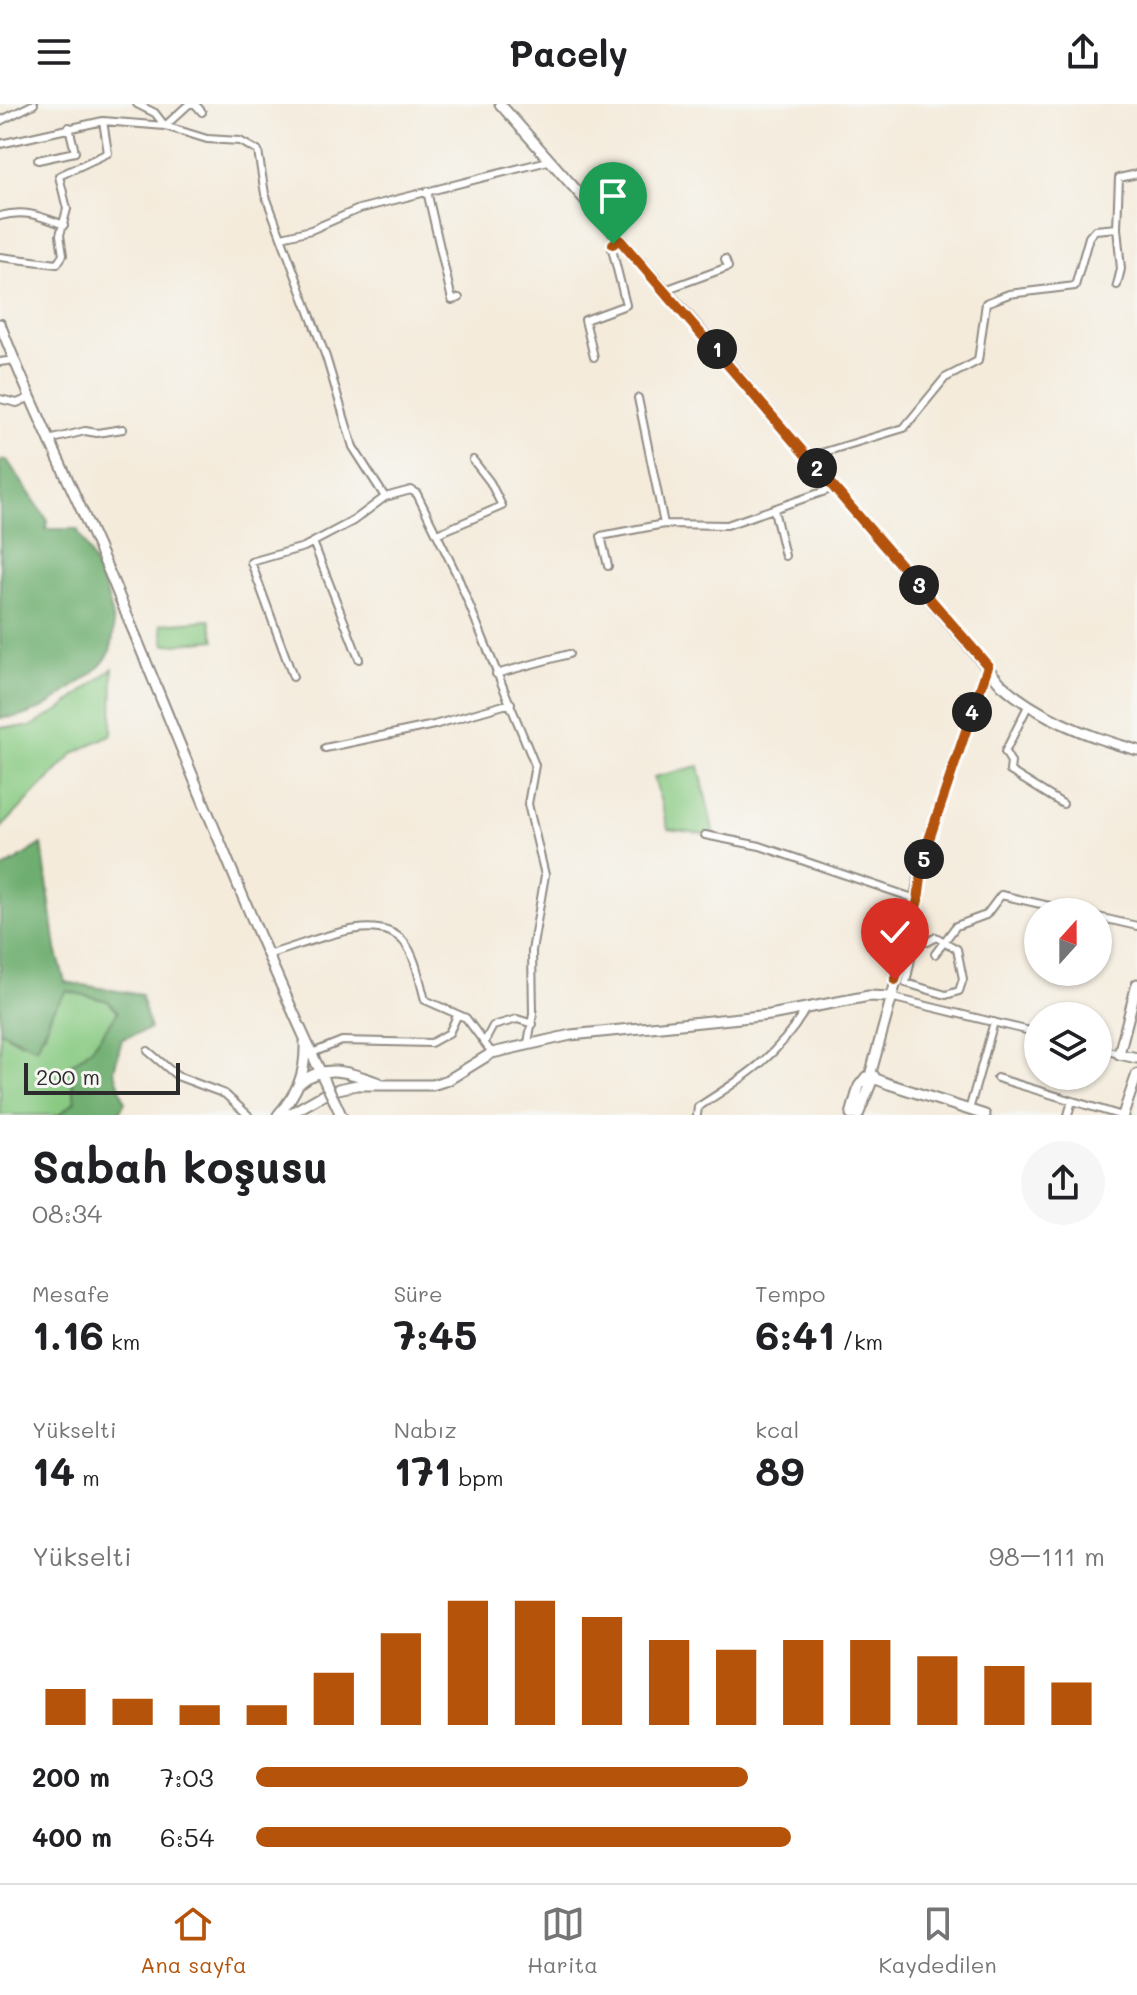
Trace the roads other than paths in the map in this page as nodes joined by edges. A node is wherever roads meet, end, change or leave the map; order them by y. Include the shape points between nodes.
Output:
1 (34, 104) edge
2 (137, 104) edge
3 (195, 104) edge
4 (500, 104) edge
5 (202, 112) dead end
6 (0, 121) edge
7 (103, 121) junction
8 (165, 126) junction
9 (69, 127) junction
10 (0, 144) edge
11 (38, 160) dead end
12 (548, 161) junction
13 (1137, 174) edge
14 (427, 191) junction
15 (0, 216) edge
16 (64, 225) junction
17 (1117, 228) junction
18 (282, 237) junction
19 (619, 239) junction
20 (0, 257) edge
21 (725, 259) dead end
22 (1117, 285) dead end
23 (665, 290) junction
24 (459, 298) dead end
25 (0, 324) edge
26 (4, 344) edge
27 (594, 357) dead end
28 (14, 360) junction
29 (0, 362) edge
30 (29, 398) junction
31 (638, 398) dead end
32 (0, 399) edge
33 (123, 429) dead end
34 (49, 440) junction
35 (808, 457) junction
36 (473, 460) dead end
37 (834, 488) junction
38 (385, 497) junction
39 (774, 510) junction
40 (664, 524) junction
41 (437, 534) junction
42 (313, 542) junction
43 (785, 556) dead end
44 (608, 566) dead end
45 (569, 654) dead end
46 (359, 659) dead end
47 (988, 666) junction
48 (496, 674) junction
49 (293, 677) dead end
50 (1002, 685) junction
51 (976, 699) junction
52 (511, 703) junction
53 (1028, 706) junction
54 (325, 748) dead end
55 (1137, 750) edge
56 (1063, 804) dead end
57 (705, 835) dead end
58 (918, 900) junction
59 (1024, 900) edge
60 (1112, 920) edge
61 (1137, 926) edge
62 (944, 941) junction
63 (270, 954) junction
64 (935, 954) dead end
65 (1137, 984) edge
66 (890, 997) junction
67 (805, 1010) junction
68 (457, 1016) junction
69 (994, 1022) junction
70 (533, 1024) junction
71 (1024, 1030) edge
72 (304, 1035) junction
73 (544, 1040) junction
74 (485, 1041) junction
75 (528, 1043) junction
76 (148, 1051) dead end
77 (1112, 1052) edge
78 (312, 1053) junction
79 (492, 1053) junction
80 (1119, 1054) junction
81 (1137, 1058) edge
82 (320, 1070) junction
83 (1137, 1074) edge
84 (874, 1076) junction
85 (997, 1078) dead end
86 (300, 1083) junction
87 (386, 1086) junction
88 (330, 1090) junction
89 (1072, 1101) junction
90 (969, 1112) edge
91 (248, 1115) edge
92 (278, 1115) edge
93 (288, 1115) edge
94 (341, 1115) edge
95 (697, 1115) edge
96 (851, 1115) edge
97 (858, 1115) edge
98 (985, 1115) edge
99 (1068, 1115) edge
100 (1121, 1115) edge

1 - 6 street
2 - 8 street via 155,113
3 - 5 street
3 - 8 street
4 - 12 street
7 - 8 street
7 - 9 street
7 - 16 street via 108,153 59,176 67,209
8 - 18 street via 258,151 265,194
9 - 10 street
9 - 11 street via 75,152
12 - 14 street
12 - 19 street
13 - 17 street via 1119,178
14 - 18 street
14 - 24 street via 452,300
15 - 16 street via 17,211
16 - 20 street via 63,255 57,264
17 - 22 street
17 - 35 street via 1095,230 1089,237 1075,286 1009,294 986,303 978,361 945,378 904,428
18 - 38 street via 353,447
19 - 23 street
19 - 27 street via 612,249 626,305 585,320
21 - 23 street via 728,267
23 - 35 street
25 - 26 street
26 - 28 street
28 - 29 street
28 - 30 street
30 - 32 street via 17,403
30 - 34 street
31 - 40 street
33 - 34 street
34 - 63 street
35 - 37 street
36 - 41 street via 502,506
37 - 39 street
37 - 47 street
38 - 41 street via 411,490 417,494
38 - 42 street
39 - 40 street via 727,525
39 - 43 street
40 - 44 street via 601,536
41 - 48 street
42 - 46 street
42 - 49 street via 251,562
45 - 48 street
47 - 50 street
47 - 51 street
48 - 52 street
50 - 51 street
50 - 53 street
51 - 58 street via 924,854
52 - 54 street
52 - 70 street via 535,765 528,804 545,875 532,951
53 - 55 street
53 - 56 street via 1007,744 1010,771
57 - 58 street via 760,846
58 - 66 street
59 - 62 street via 1001,895 986,915 959,923
60 - 61 street
62 - 62 street via 957,949 963,979 959,991 946,995 906,983 915,940
62 - 64 street
63 - 68 street via 354,928 376,927 408,947 425,1000
63 - 72 street
65 - 80 street
66 - 67 street via 860,997
66 - 69 street
66 - 84 street via 872,1065
67 - 73 street
67 - 95 street via 780,1049 749,1076 698,1107
68 - 74 street via 466,1018
68 - 78 street via 449,1033 431,1043 342,1041
69 - 71 street
69 - 90 street
70 - 73 street via 535,1034
70 - 74 street via 517,1019 493,1026
70 - 75 street
72 - 78 street
72 - 86 street
73 - 75 street
74 - 79 street
75 - 79 street
76 - 91 street via 177,1076 225,1094
77 - 80 street
78 - 82 street
79 - 87 street via 432,1085
80 - 81 street
82 - 86 street
82 - 87 street
82 - 88 street
83 - 100 street
84 - 90 street
84 - 96 street via 859,1086
84 - 97 street
85 - 89 street
86 - 92 street
87 - 88 street
88 - 93 street
88 - 94 street, bridge
89 - 99 street
89 - 100 street
90 - 98 street

